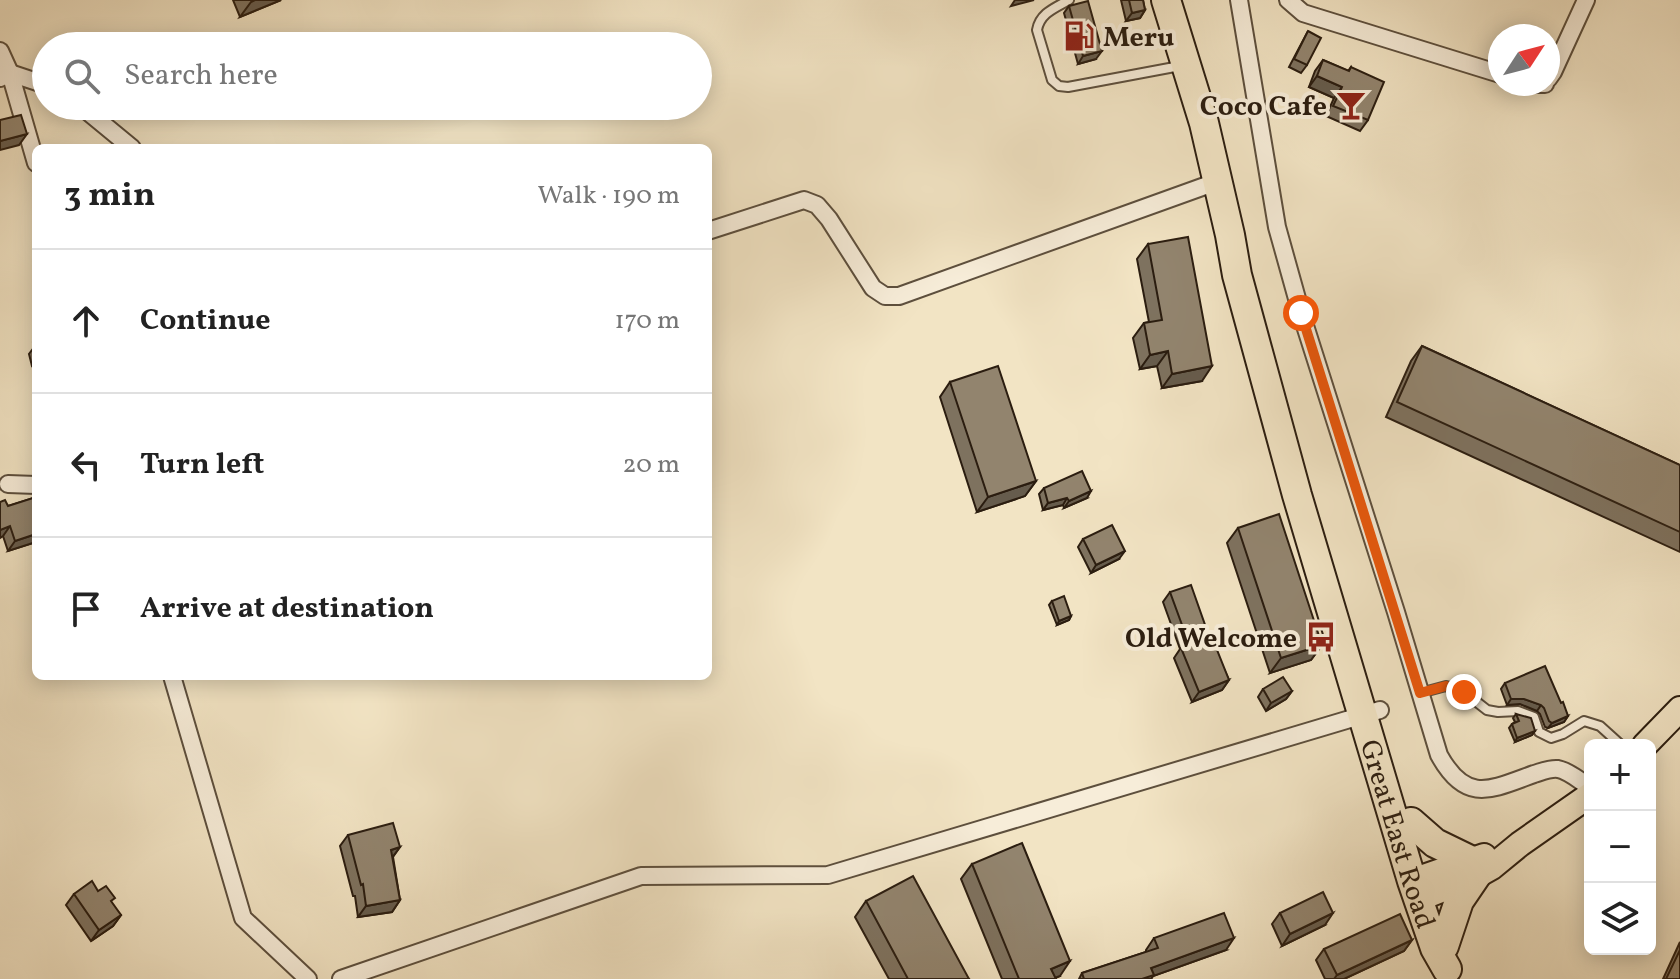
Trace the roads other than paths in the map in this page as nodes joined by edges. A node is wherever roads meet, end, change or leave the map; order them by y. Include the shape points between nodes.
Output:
1 (1069, 0) edge
2 (1166, 0) edge
3 (1239, 0) edge
4 (1288, 0) edge
5 (1586, 0) edge
6 (0, 51) edge
7 (1560, 57) edge
8 (1185, 66) junction
9 (1488, 70) edge
10 (5, 75) edge
11 (32, 82) edge
12 (98, 120) edge
13 (127, 144) edge
14 (32, 152) edge
15 (1216, 182) junction
16 (712, 230) edge
17 (8, 484) dead end
18 (32, 485) edge
19 (173, 680) edge
20 (1420, 693) junction
21 (1680, 709) edge
22 (1372, 712) junction
23 (1614, 739) edge
24 (1651, 739) edge
25 (1584, 784) edge
26 (1584, 799) edge
27 (1411, 822) junction
28 (1473, 868) junction
29 (1422, 888) junction
30 (1447, 965) edge
31 (308, 979) edge
32 (341, 979) edge

1 - 8 lane via 1044,14 1037,30 1052,80 1059,86
2 - 8 highway, Great East Road
3 - 20 street via 1277,227
4 - 9 street via 1303,13
5 - 7 street
6 - 10 street
8 - 15 highway, Great East Road
10 - 11 street
10 - 14 street
12 - 13 street
15 - 16 street via 899,296 885,296 873,288 829,219 804,200
15 - 22 highway, Great East Road via 1297,495
17 - 18 street
19 - 31 street via 243,918
20 - 23 lane via 1446,686 1464,692 1487,710 1534,717 1539,732 1551,738 1584,721
20 - 25 street via 1439,755 1460,783 1495,788 1557,769
21 - 24 main road
22 - 27 highway, Great East Road
22 - 29 highway, Great East Road
22 - 32 street via 828,875 641,876
26 - 28 main road via 1520,844
27 - 28 highway
27 - 29 highway, Great East Road
28 - 29 main road
28 - 30 highway via 1459,901
29 - 30 highway, Great East Road via 1435,948

